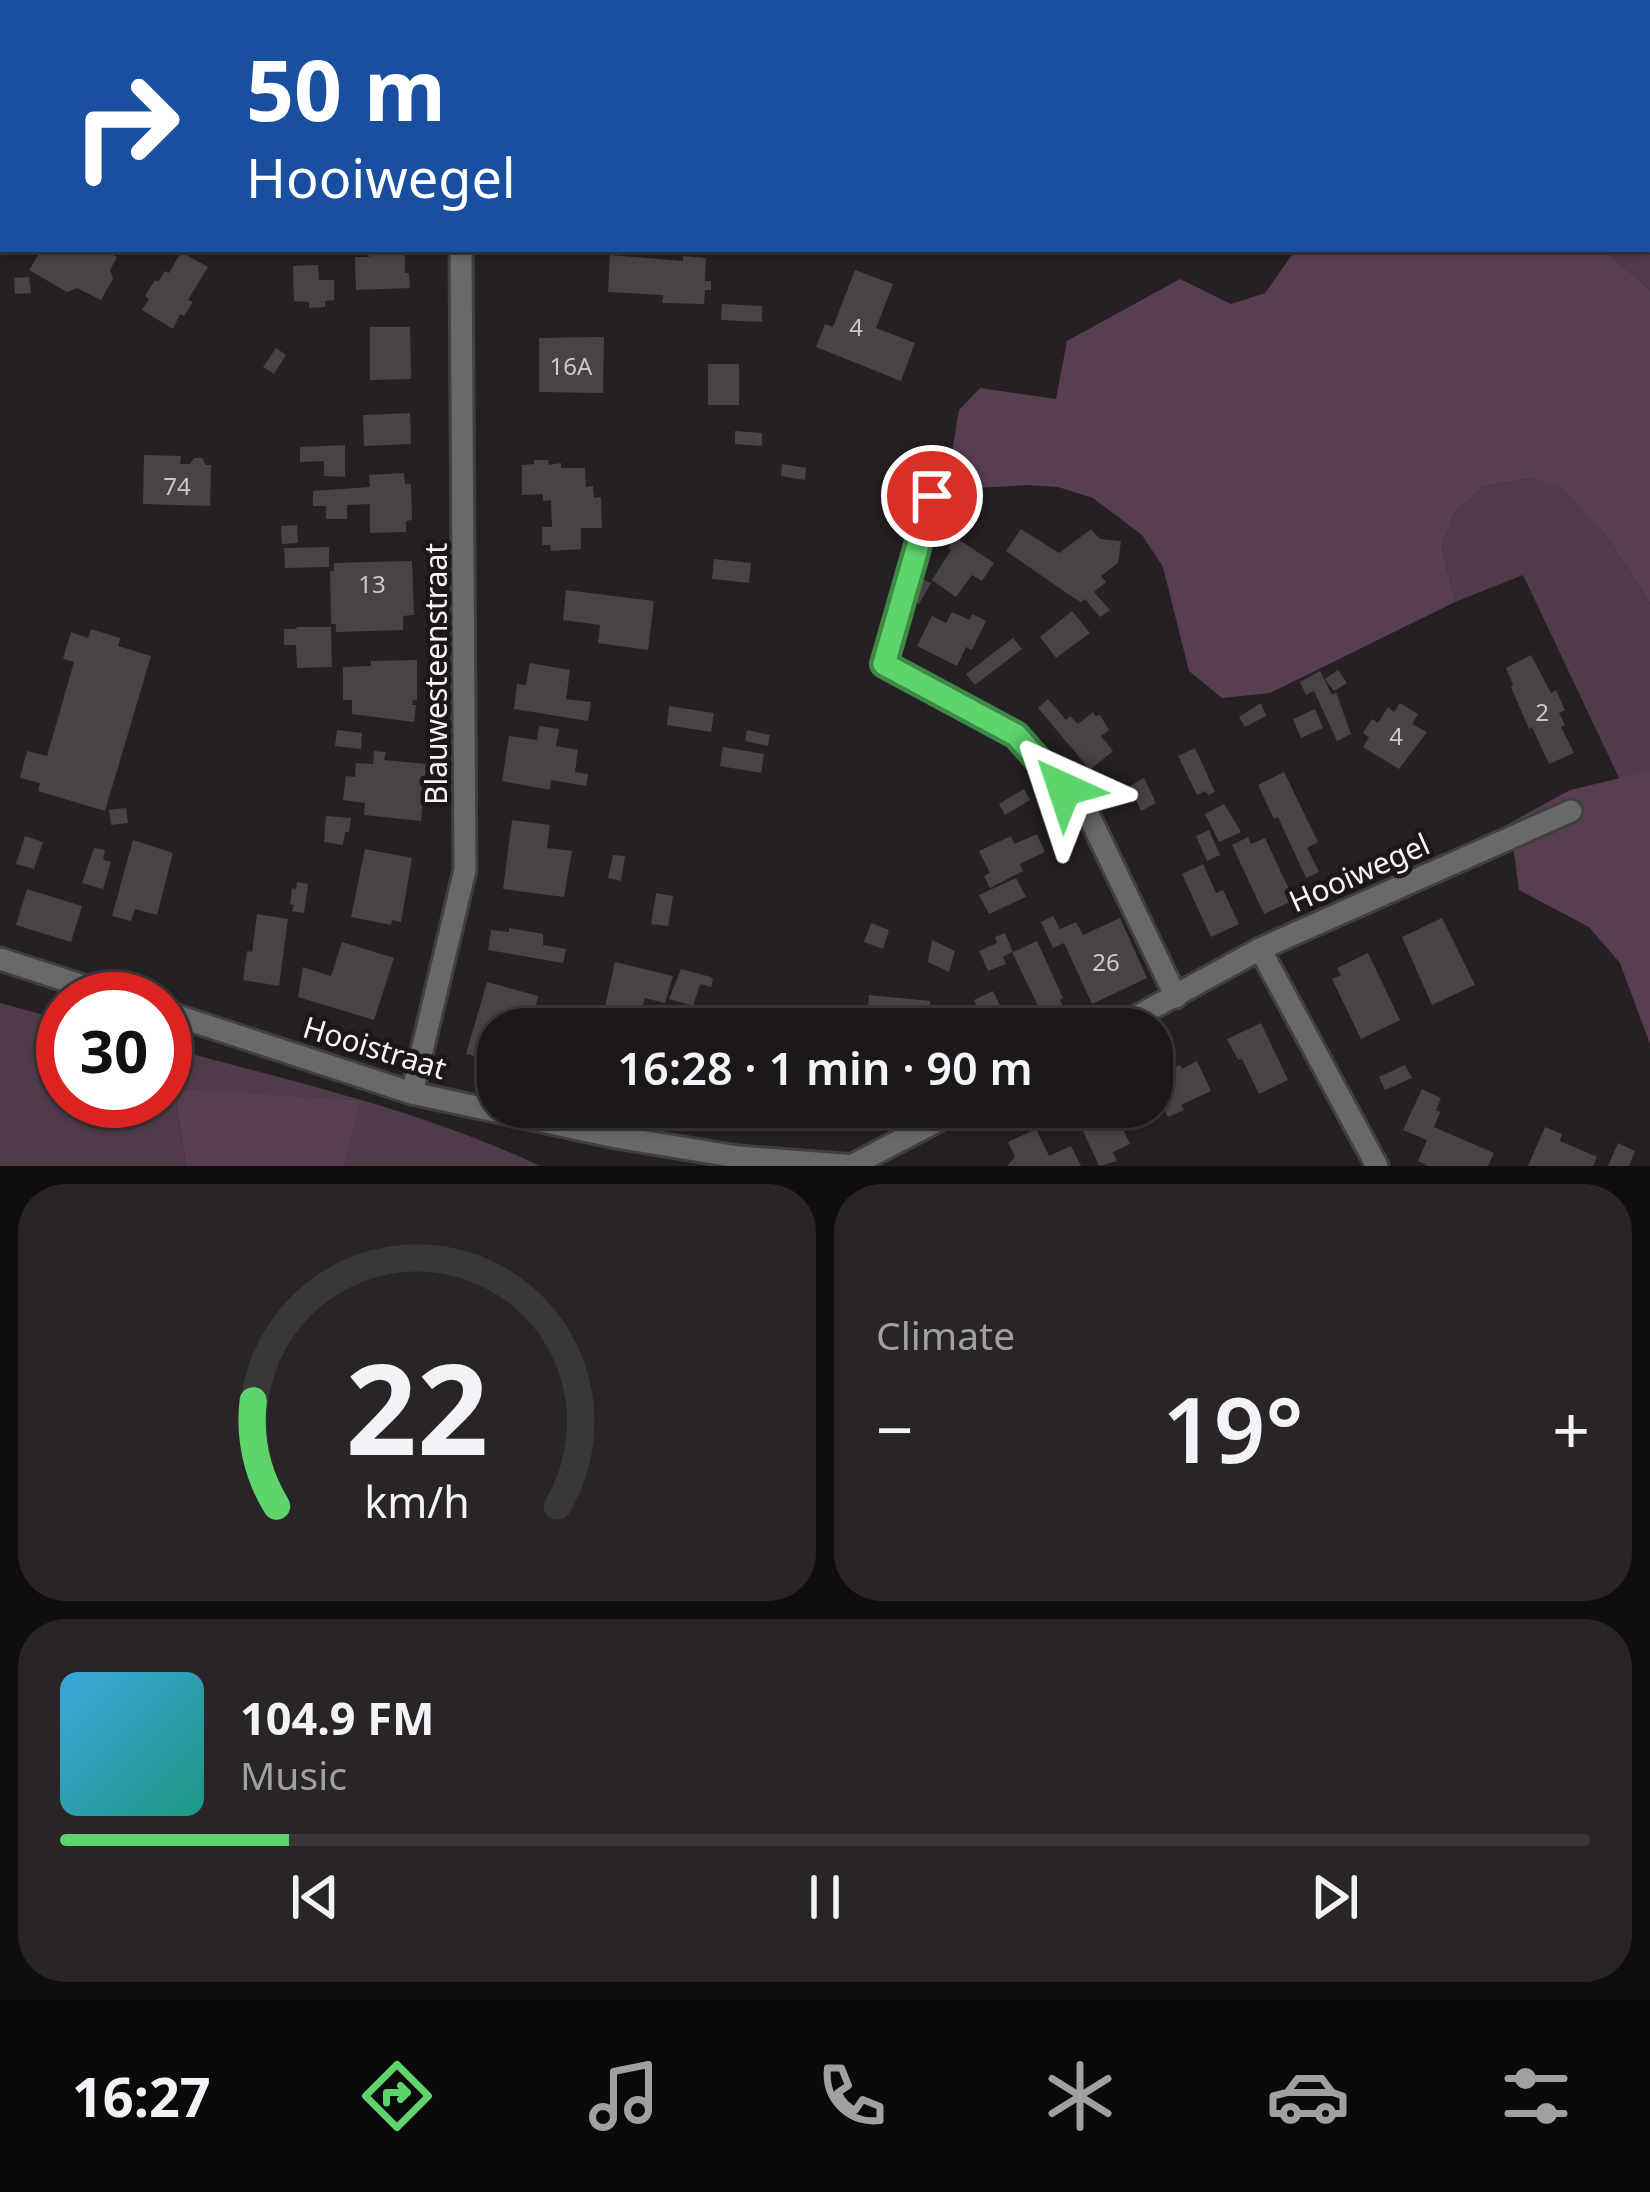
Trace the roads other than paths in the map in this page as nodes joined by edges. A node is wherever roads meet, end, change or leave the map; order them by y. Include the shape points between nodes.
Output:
1 (461, 252) edge
2 (932, 496) dead end
3 (1571, 811) dead end
4 (1260, 949) junction
5 (0, 958) edge
6 (42, 972) edge
7 (1175, 998) junction
8 (1155, 1008) edge
9 (192, 1021) edge
10 (412, 1093) junction
11 (925, 1128) edge
12 (855, 1166) edge
13 (1377, 1166) edge

1 - 10 street, Blauwesteenstraat via 465,870
2 - 7 street via 884,664 1016,735 1089,816
3 - 4 street, Hooiwegel
4 - 7 street, Hooiwegel
4 - 13 street
5 - 6 street
7 - 8 street, Hooiwegel
9 - 10 street, Hooistraat
10 - 12 street, Hooistraat via 737,1157
11 - 12 street

